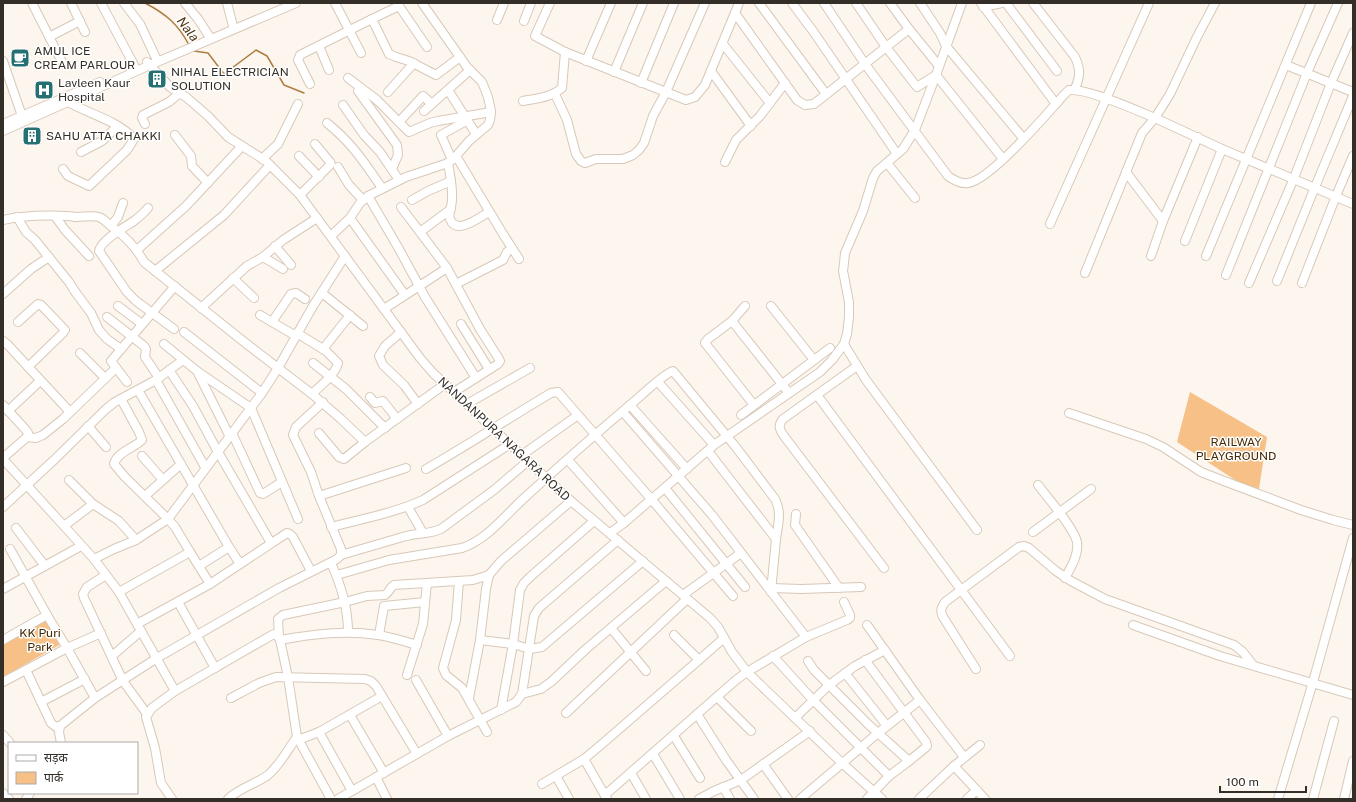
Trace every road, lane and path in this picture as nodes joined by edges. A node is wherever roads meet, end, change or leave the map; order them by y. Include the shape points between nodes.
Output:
1 (32, 3) edge
2 (71, 3) edge
3 (101, 3) edge
4 (124, 3) edge
5 (185, 3) edge
6 (227, 3) edge
7 (283, 3) edge
8 (296, 3) edge
9 (335, 3) edge
10 (422, 3) edge
11 (504, 3) edge
12 (531, 3) edge
13 (550, 3) edge
14 (611, 3) edge
15 (643, 3) edge
16 (674, 3) edge
17 (705, 3) edge
18 (739, 3) edge
19 (759, 3) edge
20 (792, 3) edge
21 (824, 3) edge
22 (856, 3) edge
23 (890, 3) edge
24 (920, 3) edge
25 (962, 3) edge
26 (1002, 3) edge
27 (1006, 3) edge
28 (1033, 3) edge
29 (1149, 3) edge
30 (1215, 3) edge
31 (1311, 3) edge
32 (1338, 3) edge
33 (398, 5) edge
34 (982, 5) edge
35 (735, 13) junction
36 (372, 18) junction
37 (497, 20) dead end
38 (524, 21) dead end
39 (80, 22) junction
40 (233, 26) junction
41 (909, 29) junction
42 (349, 31) junction
43 (85, 32) dead end
44 (1353, 33) edge
45 (209, 36) junction
46 (49, 37) junction
47 (198, 43) junction
48 (723, 44) junction
49 (319, 46) junction
50 (946, 46) junction
51 (427, 47) dead end
52 (886, 47) junction
53 (184, 49) junction
54 (565, 52) junction
55 (361, 53) dead end
56 (460, 57) junction
57 (156, 58) junction
58 (3, 61) edge
59 (586, 61) junction
60 (149, 63) junction
61 (414, 63) junction
62 (63, 64) dead end
63 (865, 64) junction
64 (1286, 65) junction
65 (939, 66) junction
66 (135, 67) junction
67 (329, 70) dead end
68 (470, 70) junction
69 (711, 71) junction
70 (1057, 71) dead end
71 (614, 72) junction
72 (1307, 73) junction
73 (936, 75) junction
74 (348, 78) dead end
75 (846, 79) junction
76 (641, 83) junction
77 (786, 83) junction
78 (1331, 83) junction
79 (310, 84) dead end
80 (916, 87) junction
81 (1075, 89) junction
82 (448, 90) junction
83 (358, 91) dead end
84 (388, 92) dead end
85 (666, 92) junction
86 (1353, 92) edge
87 (180, 94) junction
88 (555, 94) junction
89 (826, 94) junction
90 (77, 95) junction
91 (1353, 96) edge
92 (1106, 99) junction
93 (523, 101) dead end
94 (926, 101) junction
95 (68, 102) junction
96 (770, 103) junction
97 (298, 104) dead end
98 (432, 104) junction
99 (1056, 104) junction
100 (343, 105) dead end
101 (424, 111) dead end
102 (491, 112) junction
103 (22, 116) junction
104 (466, 118) junction
105 (1155, 118) junction
106 (399, 122) junction
107 (327, 123) dead end
108 (3, 124) edge
109 (145, 124) dead end
110 (118, 126) junction
111 (750, 126) junction
112 (915, 130) junction
113 (3, 131) edge
114 (476, 134) junction
115 (175, 135) dead end
116 (1198, 137) junction
117 (1023, 138) junction
118 (315, 144) dead end
119 (242, 146) junction
120 (1222, 149) junction
121 (81, 152) dead end
122 (897, 154) junction
123 (299, 156) dead end
124 (1353, 156) edge
125 (262, 159) junction
126 (1247, 159) junction
127 (452, 160) junction
128 (1003, 160) junction
129 (725, 162) dead end
130 (887, 163) junction
131 (270, 165) junction
132 (338, 167) dead end
133 (1268, 168) junction
134 (63, 169) dead end
135 (392, 169) junction
136 (1126, 172) junction
137 (319, 177) junction
138 (1294, 178) junction
139 (399, 180) junction
140 (451, 181) junction
141 (208, 182) junction
142 (1314, 187) junction
143 (382, 188) junction
144 (300, 195) junction
145 (1336, 196) junction
146 (366, 198) junction
147 (915, 198) dead end
148 (412, 200) dead end
149 (123, 203) dead end
150 (1353, 204) edge
151 (401, 207) dead end
152 (148, 208) dead end
153 (451, 209) junction
154 (490, 212) junction
155 (56, 216) junction
156 (17, 217) junction
157 (318, 218) junction
158 (350, 218) junction
159 (3, 220) edge
160 (1163, 221) junction
161 (1050, 224) dead end
162 (111, 226) junction
163 (119, 230) junction
164 (420, 232) junction
165 (331, 236) junction
166 (1185, 240) dead end
167 (276, 246) junction
168 (512, 248) junction
169 (137, 250) junction
170 (89, 256) dead end
171 (345, 256) junction
172 (1151, 256) dead end
173 (1206, 256) dead end
174 (49, 257) junction
175 (263, 257) junction
176 (519, 258) dead end
177 (291, 265) dead end
178 (446, 268) junction
179 (283, 269) dead end
180 (155, 271) junction
181 (1085, 273) dead end
182 (1226, 275) dead end
183 (234, 278) junction
184 (1277, 281) dead end
185 (1249, 283) dead end
186 (1302, 283) dead end
187 (456, 284) junction
188 (175, 286) junction
189 (419, 286) junction
190 (322, 293) junction
191 (3, 294) edge
192 (405, 295) junction
193 (254, 298) dead end
194 (305, 299) dead end
195 (118, 306) dead end
196 (745, 306) dead end
197 (772, 306) dead end
198 (202, 308) junction
199 (384, 308) junction
200 (153, 313) junction
201 (260, 315) dead end
202 (350, 315) junction
203 (107, 317) dead end
204 (732, 321) junction
205 (18, 322) dead end
206 (272, 322) junction
207 (142, 324) junction
208 (461, 324) dead end
209 (364, 326) dead end
210 (174, 329) dead end
211 (184, 332) dead end
212 (401, 332) junction
213 (296, 335) junction
214 (131, 336) junction
215 (3, 341) edge
216 (164, 344) dead end
217 (844, 344) junction
218 (830, 348) dead end
219 (121, 349) junction
220 (323, 349) junction
221 (80, 353) dead end
222 (183, 360) junction
223 (814, 360) junction
224 (313, 363) dead end
225 (857, 366) junction
226 (28, 367) junction
227 (116, 368) junction
228 (278, 368) junction
229 (530, 368) dead end
230 (489, 369) junction
231 (169, 370) junction
232 (196, 371) junction
233 (330, 376) junction
234 (106, 378) junction
235 (476, 378) junction
236 (158, 379) junction
237 (40, 381) junction
238 (127, 382) dead end
239 (658, 382) junction
240 (445, 384) junction
241 (782, 384) junction
242 (138, 390) junction
243 (454, 392) junction
244 (262, 393) junction
245 (790, 393) junction
246 (312, 394) junction
247 (817, 395) junction
248 (370, 397) dead end
249 (121, 398) junction
250 (323, 402) junction
251 (418, 404) junction
252 (467, 404) junction
253 (630, 405) junction
254 (754, 405) junction
255 (5, 408) edge
256 (250, 408) junction
257 (70, 412) junction
258 (623, 412) junction
259 (1069, 413) dead end
260 (578, 415) junction
261 (741, 415) dead end
262 (397, 419) junction
263 (88, 426) junction
264 (384, 428) junction
265 (493, 428) junction
266 (319, 434) dead end
267 (231, 435) junction
268 (595, 435) junction
269 (726, 436) junction
270 (27, 437) junction
271 (365, 442) junction
272 (510, 444) junction
273 (106, 447) dead end
274 (711, 448) junction
275 (218, 452) junction
276 (522, 455) junction
277 (142, 456) dead end
278 (3, 459) edge
279 (568, 460) junction
280 (528, 461) junction
281 (181, 464) junction
282 (205, 467) junction
283 (406, 468) dead end
284 (426, 469) dead end
285 (687, 469) junction
286 (679, 476) junction
287 (547, 478) junction
288 (69, 480) dead end
289 (163, 480) junction
290 (282, 482) junction
291 (26, 485) junction
292 (1038, 485) dead end
293 (193, 486) junction
294 (665, 488) junction
295 (1091, 489) dead end
296 (144, 496) junction
297 (319, 496) junction
298 (652, 500) junction
299 (571, 501) junction
300 (93, 504) junction
301 (3, 507) edge
302 (408, 507) junction
303 (796, 514) dead end
304 (1059, 514) junction
305 (168, 518) junction
306 (298, 520) dead end
307 (594, 521) junction
308 (624, 523) junction
309 (1353, 524) edge
310 (64, 526) junction
311 (331, 527) junction
312 (16, 528) dead end
313 (977, 530) dead end
314 (1034, 532) dead end
315 (423, 533) junction
316 (610, 534) junction
317 (1353, 538) edge
318 (776, 539) junction
319 (136, 540) junction
320 (618, 540) junction
321 (271, 543) junction
322 (81, 546) junction
323 (229, 547) junction
324 (10, 549) dead end
325 (190, 552) junction
326 (740, 552) junction
327 (341, 555) junction
328 (94, 560) junction
329 (643, 561) junction
330 (331, 562) junction
331 (726, 563) junction
332 (240, 564) junction
333 (45, 566) junction
334 (199, 566) junction
335 (884, 568) dead end
336 (311, 571) junction
337 (713, 572) junction
338 (106, 575) junction
339 (337, 575) junction
340 (489, 575) junction
341 (26, 577) junction
342 (1065, 578) junction
343 (459, 581) junction
344 (666, 581) junction
345 (427, 583) junction
346 (210, 584) junction
347 (745, 587) dead end
348 (861, 587) dead end
349 (840, 588) junction
350 (3, 589) edge
351 (771, 590) junction
352 (962, 590) junction
353 (119, 592) junction
354 (733, 596) dead end
355 (685, 597) junction
356 (178, 602) junction
357 (345, 602) junction
358 (425, 602) junction
359 (844, 602) dead end
360 (47, 615) junction
361 (867, 624) dead end
362 (1133, 625) dead end
363 (139, 627) junction
364 (611, 628) junction
365 (348, 632) junction
366 (101, 633) junction
367 (379, 635) junction
368 (674, 635) dead end
369 (197, 636) junction
370 (806, 637) junction
371 (280, 638) junction
372 (724, 638) junction
373 (3, 640) edge
374 (480, 640) junction
375 (513, 644) junction
376 (417, 645) junction
377 (67, 648) junction
378 (530, 649) junction
379 (885, 650) junction
380 (631, 652) junction
381 (112, 656) junction
382 (774, 656) junction
383 (1010, 656) dead end
384 (157, 658) junction
385 (699, 660) junction
386 (865, 660) junction
387 (808, 661) dead end
388 (1253, 666) junction
389 (215, 668) junction
390 (976, 669) dead end
391 (26, 670) junction
392 (646, 671) dead end
393 (747, 672) junction
394 (845, 673) junction
395 (407, 675) dead end
396 (288, 677) junction
397 (85, 679) junction
398 (416, 680) dead end
399 (123, 681) junction
400 (3, 682) edge
401 (1313, 682) junction
402 (829, 685) junction
403 (175, 691) junction
404 (522, 694) junction
405 (1353, 695) edge
406 (382, 696) junction
407 (717, 697) junction
408 (95, 698) junction
409 (231, 698) dead end
410 (469, 698) junction
411 (813, 700) junction
412 (920, 700) junction
413 (41, 702) junction
414 (501, 710) junction
415 (566, 713) dead end
416 (904, 713) junction
417 (147, 714) junction
418 (698, 714) junction
419 (350, 715) junction
420 (795, 718) junction
421 (480, 720) junction
422 (1334, 721) dead end
423 (60, 726) junction
424 (887, 726) junction
425 (750, 731) dead end
426 (319, 732) junction
427 (487, 732) dead end
428 (810, 732) junction
429 (878, 733) junction
430 (448, 736) junction
431 (674, 736) junction
432 (298, 739) junction
433 (61, 742) edge
434 (980, 745) dead end
435 (860, 749) junction
436 (417, 754) junction
437 (653, 754) junction
438 (964, 757) junction
439 (584, 758) junction
440 (909, 761) junction
441 (1353, 761) edge
442 (842, 763) junction
443 (763, 764) junction
444 (954, 766) junction
445 (384, 773) junction
446 (631, 773) junction
447 (556, 776) junction
448 (889, 776) junction
449 (376, 777) junction
450 (700, 778) dead end
451 (740, 780) junction
452 (542, 784) dead end
453 (723, 787) junction
454 (977, 790) junction
455 (874, 791) junction
456 (3, 794) edge
457 (350, 794) edge
458 (606, 797) edge
459 (9, 799) edge
460 (172, 799) edge
461 (228, 799) edge
462 (331, 799) edge
463 (338, 799) edge
464 (387, 799) edge
465 (570, 799) edge
466 (646, 799) edge
467 (680, 799) edge
468 (699, 799) edge
469 (730, 799) edge
470 (754, 799) edge
471 (788, 799) edge
472 (800, 799) edge
473 (867, 799) edge
474 (882, 799) edge
475 (919, 799) edge
476 (967, 799) edge
477 (985, 799) edge
478 (1278, 799) edge
479 (1313, 799) edge
480 (1344, 799) edge

1 - 46 street
2 - 39 street
3 - 66 street
4 - 57 street via 140,24
5 - 45 street
6 - 40 street
7 - 40 street
8 - 47 street
9 - 42 street
10 - 56 street
11 - 37 street
12 - 38 street
13 - 54 street via 535,36
14 - 59 street
15 - 71 street
16 - 76 street
17 - 85 street
18 - 35 street
19 - 89 street
20 - 75 street
21 - 63 street
22 - 52 street
23 - 41 street
24 - 50 street
25 - 50 street
26 - 34 street
27 - 70 street
28 - 81 street via 1075,57 1079,67
29 - 92 street
30 - 105 street via 1170,94
31 - 64 street
32 - 72 street
33 - 36 street
33 - 51 street
34 - 99 street
35 - 48 street
35 - 77 street
36 - 42 street
36 - 61 street via 389,54
39 - 43 street
39 - 46 street
40 - 45 street
41 - 52 street
41 - 65 street
42 - 49 street
42 - 55 street
44 - 78 street
45 - 47 street
46 - 62 street
47 - 53 street
48 - 69 street
48 - 96 street
49 - 67 street
49 - 79 street via 298,58
50 - 65 street
50 - 117 street
52 - 63 street
52 - 80 street
53 - 57 street
53 - 60 street
54 - 59 street
54 - 88 street via 562,88
56 - 61 street via 436,75
56 - 68 street
57 - 60 street
58 - 103 street
59 - 71 street
60 - 66 street
60 - 87 street, NANDANPURA NAGARA ROAD via 170,87
60 - 90 street
61 - 84 street
63 - 75 street
63 - 112 street
64 - 72 street
64 - 126 street
65 - 73 street
66 - 90 street
68 - 82 street
68 - 102 street via 482,82
69 - 85 street via 705,85 695,97 686,100
69 - 111 street
71 - 76 street
72 - 78 street
72 - 133 street
73 - 80 street
73 - 94 street
73 - 128 street
74 - 106 street via 377,100
75 - 89 street
75 - 122 street
76 - 85 street
77 - 89 street via 797,100 805,105 814,104
77 - 96 street
78 - 86 street
78 - 138 street
80 - 94 street
81 - 92 street
81 - 99 street via 1069,90
82 - 98 street
82 - 104 street
83 - 135 street via 397,145 398,155
85 - 88 street via 653,116 644,143 633,156 614,160 602,158 585,163 576,154 567,120
87 - 109 street via 143,115
87 - 119 street, NANDANPURA NAGARA ROAD via 208,116 228,137
88 - 93 street
90 - 95 street
90 - 103 street
91 - 142 street
92 - 105 street
92 - 161 street
94 - 112 street
95 - 110 street
95 - 113 street
96 - 111 street
97 - 125 street via 278,144
98 - 101 street
98 - 106 street via 423,96
99 - 117 street
100 - 135 street
102 - 104 street
102 - 114 street via 488,125
103 - 108 street
104 - 106 street via 430,123 410,132
104 - 114 street
104 - 127 street via 441,134
105 - 116 street
105 - 136 street via 1142,133
107 - 143 street via 354,148
110 - 121 street via 102,141
110 - 134 street via 134,139 92,184 89,186 68,176
111 - 129 street via 736,140
112 - 122 street
112 - 128 street via 948,176 955,181 975,181
114 - 127 street
115 - 141 street via 191,156 192,166
116 - 120 street
116 - 160 street
117 - 128 street
118 - 137 street via 331,163
119 - 125 street, NANDANPURA NAGARA ROAD
119 - 141 street
120 - 126 street
120 - 166 street
122 - 130 street
123 - 137 street
124 - 145 street
125 - 131 street, NANDANPURA NAGARA ROAD
126 - 133 street
126 - 173 street
127 - 139 street
127 - 140 street
127 - 154 street
130 - 147 street
130 - 217 street via 873,178 863,211 845,253 844,274 849,317
131 - 144 street, NANDANPURA NAGARA ROAD
131 - 180 street via 224,215
132 - 146 street via 349,185
133 - 138 street
133 - 182 street
135 - 139 street
136 - 160 street
136 - 181 street
137 - 144 street
138 - 142 street
138 - 185 street
139 - 143 street
140 - 148 street
140 - 153 street
141 - 169 street
142 - 145 street
142 - 184 street
143 - 146 street
144 - 157 street, NANDANPURA NAGARA ROAD
145 - 150 street
145 - 186 street
146 - 158 street
146 - 189 street
149 - 162 street via 118,217
151 - 164 street
152 - 163 street via 137,219
153 - 154 street via 450,218 456,226 464,226
153 - 164 street
154 - 168 street
155 - 156 street
155 - 162 street via 99,217
155 - 170 street
156 - 159 street
156 - 174 street via 26,232
157 - 165 street, NANDANPURA NAGARA ROAD
157 - 167 street
158 - 165 street
158 - 192 street
160 - 172 street
162 - 163 street
163 - 169 street
163 - 200 street via 99,251 127,292
164 - 178 street
165 - 171 street, NANDANPURA NAGARA ROAD
167 - 175 street
167 - 177 street
168 - 176 street
168 - 187 street via 503,260
169 - 180 street via 144,262
171 - 190 street
171 - 199 street, NANDANPURA NAGARA ROAD
174 - 191 street
174 - 219 street via 70,282 99,330
175 - 179 street
175 - 183 street via 247,266
178 - 187 street
178 - 189 street
180 - 188 street
183 - 193 street
183 - 198 street
187 - 230 street via 499,358 498,364
188 - 198 street
188 - 200 street
189 - 192 street
189 - 235 street
190 - 202 street
190 - 213 street
192 - 199 street
194 - 206 street via 296,293 291,294
195 - 207 street
196 - 204 street
197 - 223 street
198 - 228 street
199 - 212 street, NANDANPURA NAGARA ROAD
200 - 207 street
200 - 210 street
201 - 206 street
202 - 209 street
202 - 220 street
203 - 214 street
204 - 241 street
204 - 254 street via 705,343
205 - 226 street via 38,304 65,330
206 - 213 street
207 - 214 street
208 - 230 street
211 - 244 street
212 - 240 street, NANDANPURA NAGARA ROAD via 420,358
212 - 251 street via 378,356
213 - 220 street
213 - 228 street
214 - 219 street
214 - 236 street via 145,348 145,357
215 - 226 street
216 - 222 street
217 - 225 street
217 - 245 street via 820,372
218 - 223 street
219 - 227 street via 111,361
220 - 233 street via 338,362
221 - 234 street
222 - 231 street
222 - 232 street
223 - 241 street
224 - 233 street
225 - 247 street
225 - 313 street
226 - 237 street
227 - 234 street
227 - 238 street
228 - 244 street
228 - 246 street
229 - 252 street
230 - 235 street
231 - 236 street
231 - 275 street via 188,397
232 - 256 street
232 - 267 street
233 - 246 street
233 - 264 street
234 - 257 street
235 - 243 street
236 - 242 street
236 - 282 street
237 - 255 street
237 - 257 street
239 - 253 street
239 - 269 street via 670,372 675,372
239 - 274 street
240 - 243 street, NANDANPURA NAGARA ROAD
240 - 251 street
241 - 245 street
241 - 254 street
242 - 249 street
242 - 281 street
243 - 252 street, NANDANPURA NAGARA ROAD
244 - 256 street
245 - 269 street
246 - 250 street
247 - 335 street via 783,418 780,431
247 - 352 street
248 - 262 street via 375,403 383,402
249 - 263 street
249 - 296 street via 142,440 124,452 114,464
250 - 271 street
250 - 297 street via 296,427 293,435 311,472
251 - 262 street
252 - 265 street, NANDANPURA NAGARA ROAD
253 - 258 street
253 - 285 street
254 - 261 street
255 - 270 street via 26,430
256 - 267 street
256 - 290 street
257 - 270 street via 40,437
258 - 268 street
258 - 286 street
259 - 309 street via 1146,439 1201,472 1231,484 1301,510
260 - 265 street via 560,393 554,392
260 - 268 street
260 - 276 street
262 - 264 street
263 - 273 street
263 - 291 street
264 - 271 street
265 - 272 street, NANDANPURA NAGARA ROAD
265 - 284 street
266 - 271 street via 342,459
267 - 275 street
267 - 290 street via 260,493 263,494
268 - 279 street
268 - 298 street
269 - 274 street
269 - 318 street via 779,506
270 - 278 street
272 - 276 street, NANDANPURA NAGARA ROAD
272 - 302 street
274 - 285 street
274 - 318 street
275 - 282 street
275 - 321 street
276 - 280 street, NANDANPURA NAGARA ROAD
277 - 289 street
278 - 291 street
279 - 287 street
279 - 308 street
280 - 287 street, NANDANPURA NAGARA ROAD
280 - 315 street via 441,529
281 - 289 street
281 - 293 street
282 - 293 street
283 - 297 street
285 - 286 street
286 - 294 street
286 - 326 street
287 - 299 street, NANDANPURA NAGARA ROAD
287 - 339 street via 484,537 473,544 389,560
288 - 300 street
289 - 296 street
290 - 306 street
291 - 301 street
291 - 310 street
292 - 304 street
293 - 305 street
293 - 323 street
294 - 298 street
294 - 331 street
295 - 304 street
296 - 305 street
297 - 311 street
298 - 308 street
298 - 337 street
299 - 307 street, NANDANPURA NAGARA ROAD
299 - 340 street via 501,560
300 - 310 street
300 - 319 street via 124,524
302 - 311 street
302 - 315 street
303 - 349 street via 795,525
304 - 314 street
304 - 342 street via 1073,532 1077,543 1076,553
305 - 319 street
305 - 325 street
307 - 316 street, NANDANPURA NAGARA ROAD
307 - 375 street via 524,583 520,590
308 - 316 street
310 - 322 street
311 - 327 street via 342,549
312 - 333 street
315 - 327 street
316 - 320 street, NANDANPURA NAGARA ROAD
317 - 401 street
318 - 351 street
319 - 328 street via 114,548
320 - 329 street, NANDANPURA NAGARA ROAD
320 - 378 street via 539,608 534,616
321 - 332 street
321 - 336 street via 283,534 290,534
322 - 328 street
322 - 333 street
323 - 332 street
323 - 334 street
324 - 341 street
325 - 334 street
325 - 353 street
326 - 331 street
326 - 351 street
327 - 330 street
328 - 338 street
329 - 344 street, NANDANPURA NAGARA ROAD
329 - 378 street via 546,644
330 - 336 street
330 - 339 street
331 - 337 street
331 - 347 street
332 - 346 street
333 - 341 street
334 - 346 street
336 - 369 street
337 - 354 street
337 - 355 street
338 - 353 street
338 - 366 street via 87,587 83,594
339 - 357 street
340 - 343 street
340 - 374 street
341 - 350 street
341 - 360 street
342 - 352 street via 1024,546 1019,547
342 - 388 street via 1105,599 1234,646 1243,652
343 - 345 street
343 - 410 street via 456,620 443,668 446,675 458,683
344 - 355 street, NANDANPURA NAGARA ROAD
344 - 364 street
345 - 357 street via 394,585 385,595 367,596
345 - 358 street
346 - 356 street
348 - 349 street
349 - 351 street
351 - 370 street
352 - 383 street
352 - 390 street via 945,602 941,612
353 - 363 street
355 - 372 street, NANDANPURA NAGARA ROAD via 710,618
355 - 380 street
356 - 363 street
356 - 369 street
357 - 365 street
357 - 371 street via 280,616
358 - 367 street via 384,606
358 - 376 street via 423,624
359 - 370 street via 850,615 848,620
360 - 373 street
360 - 377 street
361 - 379 street
362 - 388 street
363 - 381 street
363 - 384 street
364 - 380 street
364 - 404 street via 551,682 540,689
365 - 367 street
365 - 371 street
366 - 377 street
366 - 381 street
367 - 376 street
368 - 385 street
369 - 384 street
369 - 389 street
370 - 382 street
371 - 389 street via 276,634 272,635
371 - 396 street
372 - 385 street
372 - 393 street, NANDANPURA NAGARA ROAD
374 - 375 street
374 - 410 street
375 - 378 street
375 - 414 street
376 - 395 street
377 - 391 street
377 - 397 street
378 - 404 street
379 - 386 street
379 - 412 street
380 - 392 street
380 - 415 street
381 - 399 street
382 - 393 street
382 - 411 street
384 - 399 street
384 - 403 street
385 - 439 street
386 - 394 street
386 - 416 street
387 - 402 street
388 - 401 street
389 - 403 street
391 - 400 street
391 - 413 street
393 - 407 street
393 - 420 street, NANDANPURA NAGARA ROAD
394 - 402 street
394 - 424 street
396 - 406 street via 365,679 371,681
396 - 409 street via 267,679
396 - 432 street
397 - 408 street
397 - 413 street
398 - 430 street
399 - 408 street
399 - 417 street
401 - 405 street
401 - 478 street
402 - 411 street
402 - 429 street
403 - 417 street
404 - 414 street via 516,702
406 - 419 street
406 - 436 street
407 - 418 street
407 - 425 street
408 - 423 street
410 - 421 street
411 - 420 street
411 - 435 street
412 - 416 street
412 - 438 street
413 - 423 street via 51,723 56,727
414 - 421 street
416 - 424 street
416 - 440 street via 927,746
417 - 460 street via 161,783
418 - 431 street
418 - 451 street
419 - 426 street
419 - 445 street
420 - 428 street, NANDANPURA NAGARA ROAD
421 - 427 street
421 - 430 street
422 - 479 street
423 - 433 street
424 - 429 street
426 - 432 street
426 - 457 street
428 - 442 street, NANDANPURA NAGARA ROAD
428 - 443 street
429 - 435 street
429 - 440 street
430 - 436 street
431 - 437 street
431 - 450 street
432 - 461 street via 269,774
432 - 462 street
434 - 438 street
435 - 442 street
435 - 448 street
436 - 445 street
437 - 446 street
437 - 467 street
438 - 444 street
439 - 447 street
439 - 458 street
440 - 448 street
441 - 480 street
442 - 455 street, NANDANPURA NAGARA ROAD
442 - 472 street
443 - 451 street
443 - 471 street
444 - 454 street
444 - 475 street
445 - 449 street
446 - 458 street
446 - 466 street
447 - 452 street
447 - 465 street
448 - 455 street
449 - 457 street
449 - 464 street
451 - 453 street
451 - 470 street
453 - 468 street
453 - 469 street
454 - 476 street
454 - 477 street
455 - 473 street
455 - 474 street, NANDANPURA NAGARA ROAD
456 - 459 street
457 - 463 street

